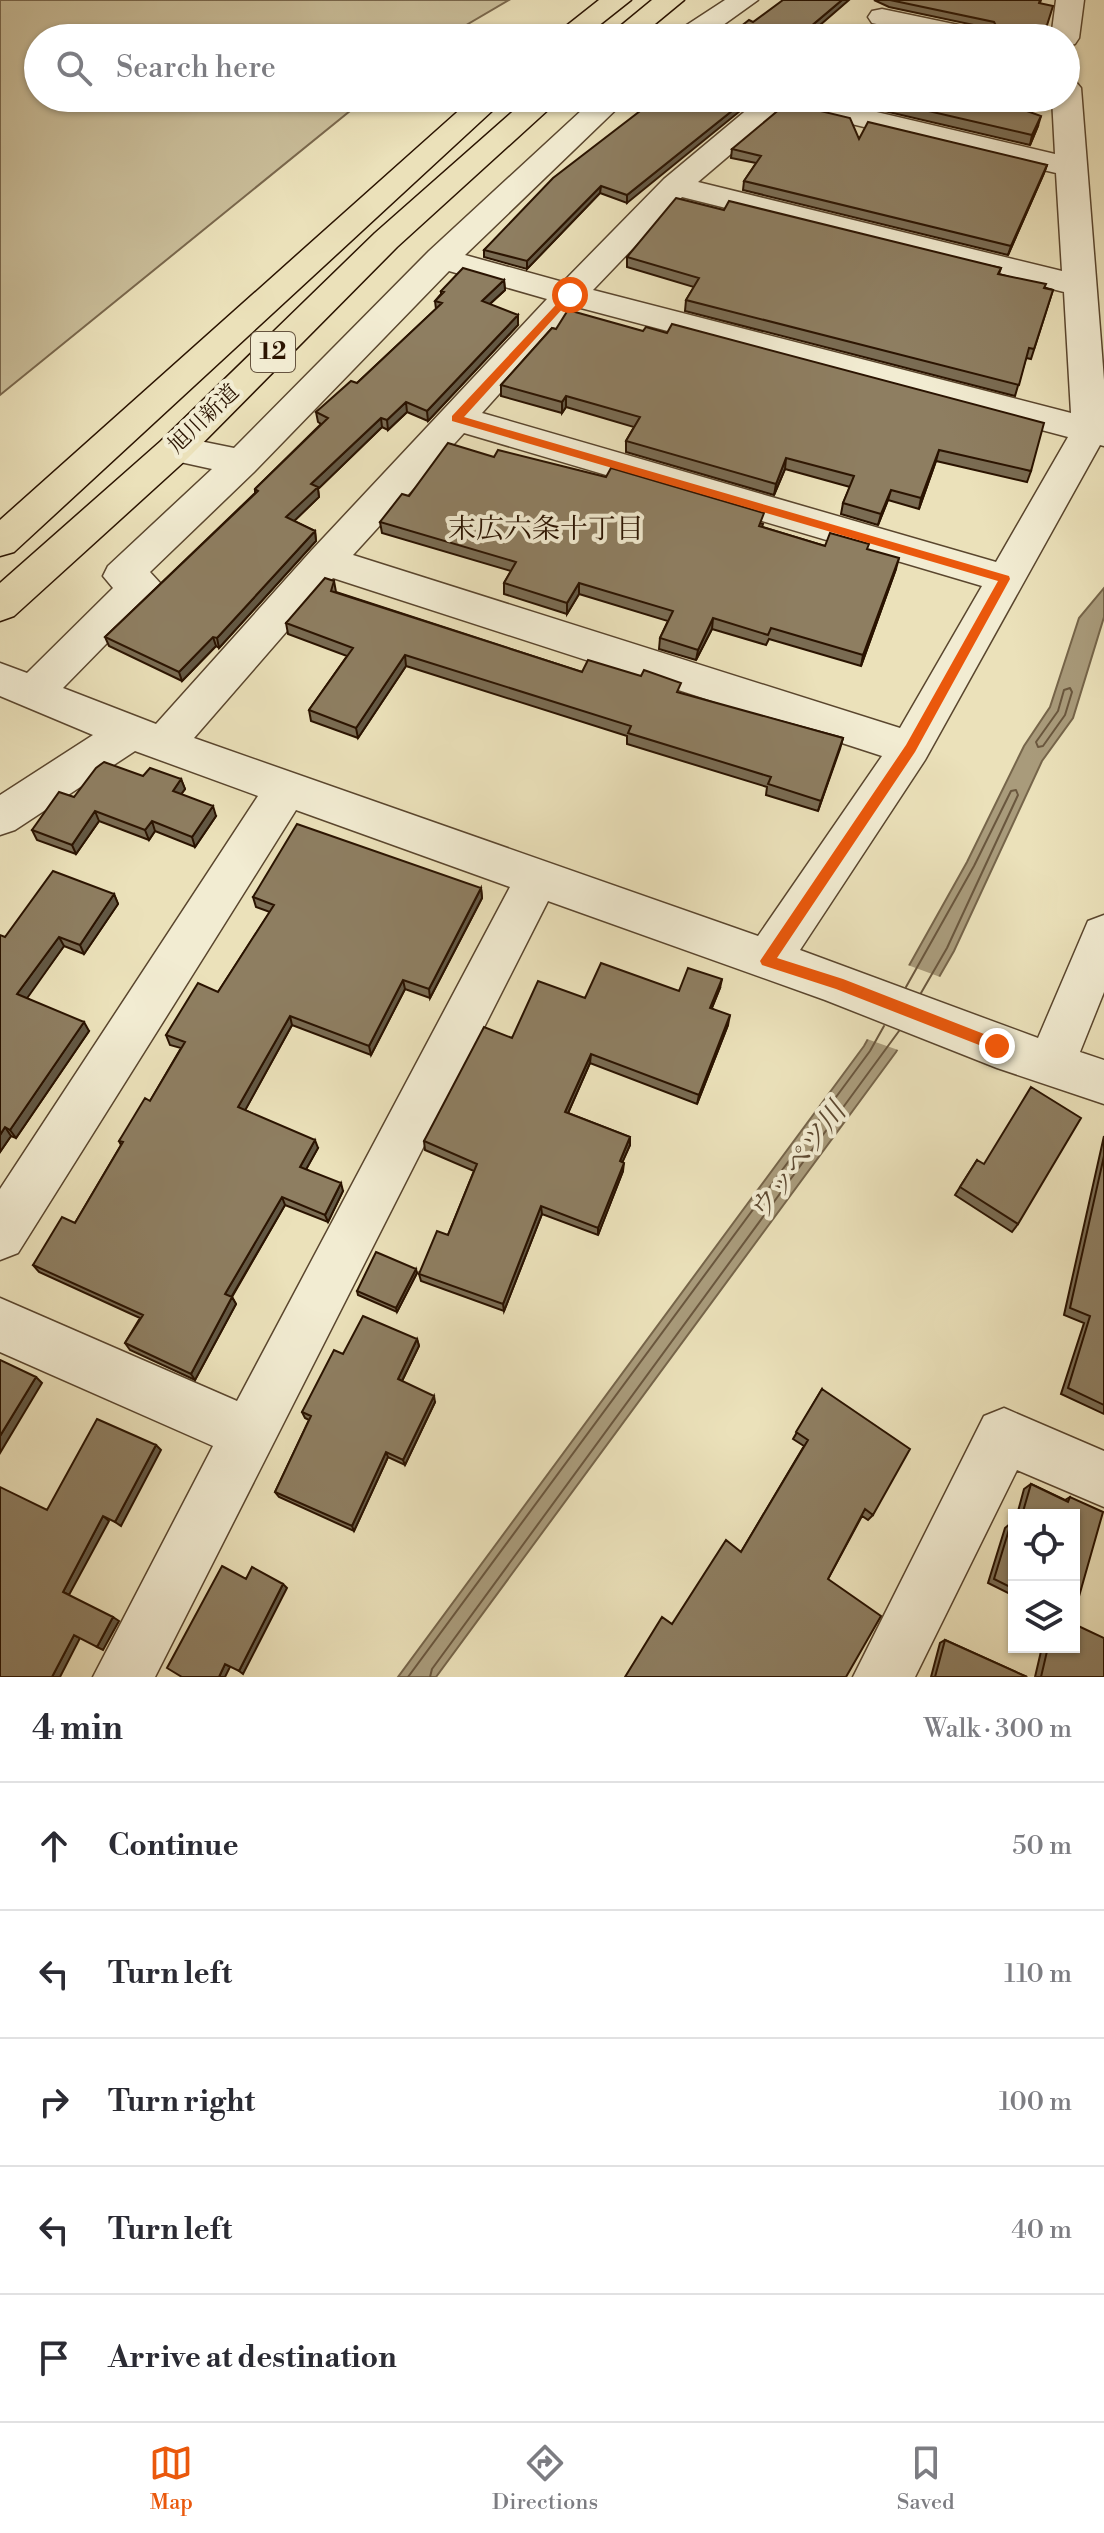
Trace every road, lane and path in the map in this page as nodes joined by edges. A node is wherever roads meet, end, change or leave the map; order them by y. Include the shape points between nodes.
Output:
1 (617, 0) edge
2 (670, 0) edge
3 (744, 0) edge
4 (918, 0) edge
5 (1070, 0) edge
6 (584, 24) edge
7 (638, 24) edge
8 (707, 24) edge
9 (873, 24) edge
10 (1067, 24) edge
11 (476, 112) edge
12 (530, 112) edge
13 (597, 112) edge
14 (762, 112) edge
15 (838, 112) edge
16 (1068, 112) edge
17 (493, 144) junction
18 (541, 160) junction
19 (1072, 167) junction
20 (675, 186) junction
21 (441, 258) junction
22 (1080, 286) junction
23 (570, 295) junction
24 (456, 418) junction
25 (1097, 432) edge
26 (175, 449) junction
27 (242, 462) junction
28 (0, 542) edge
29 (325, 561) junction
30 (1005, 579) junction
31 (0, 606) edge
32 (10, 685) edge
33 (148, 738) junction
34 (910, 748) junction
35 (286, 789) junction
36 (0, 817) edge
37 (538, 877) junction
38 (1104, 935) edge
39 (767, 961) junction
40 (1051, 1063) junction
41 (1104, 1082) edge
42 (0, 1235) edge
43 (0, 1325) edge
44 (247, 1433) junction
45 (1104, 1479) edge
46 (123, 1677) edge
47 (883, 1677) edge

1 - 6 highway
2 - 7 highway
3 - 8 street
4 - 9 street
5 - 10 street
11 - 28 highway, 旭川新道 / 12
12 - 17 highway, 旭川新道 / 12
13 - 18 street
14 - 20 street
15 - 19 street
16 - 19 street
17 - 18 street
17 - 26 highway, 旭川新道 / 12 via 386,240
18 - 21 street
19 - 22 street
20 - 22 street
20 - 23 street
21 - 23 street
21 - 27 street
22 - 25 street
23 - 24 street
23 - 25 street
24 - 29 street
24 - 30 street
25 - 30 street
26 - 27 street
26 - 31 highway, 旭川新道 / 12
27 - 32 street via 122,576 141,584
29 - 33 street
29 - 34 street
30 - 34 street
32 - 33 street
33 - 35 street
33 - 36 street
34 - 39 street
35 - 37 street
35 - 42 street
37 - 39 street
37 - 44 street
38 - 40 street
39 - 40 street
40 - 41 street
43 - 44 street
44 - 46 street
45 - 47 street via 1004,1436

